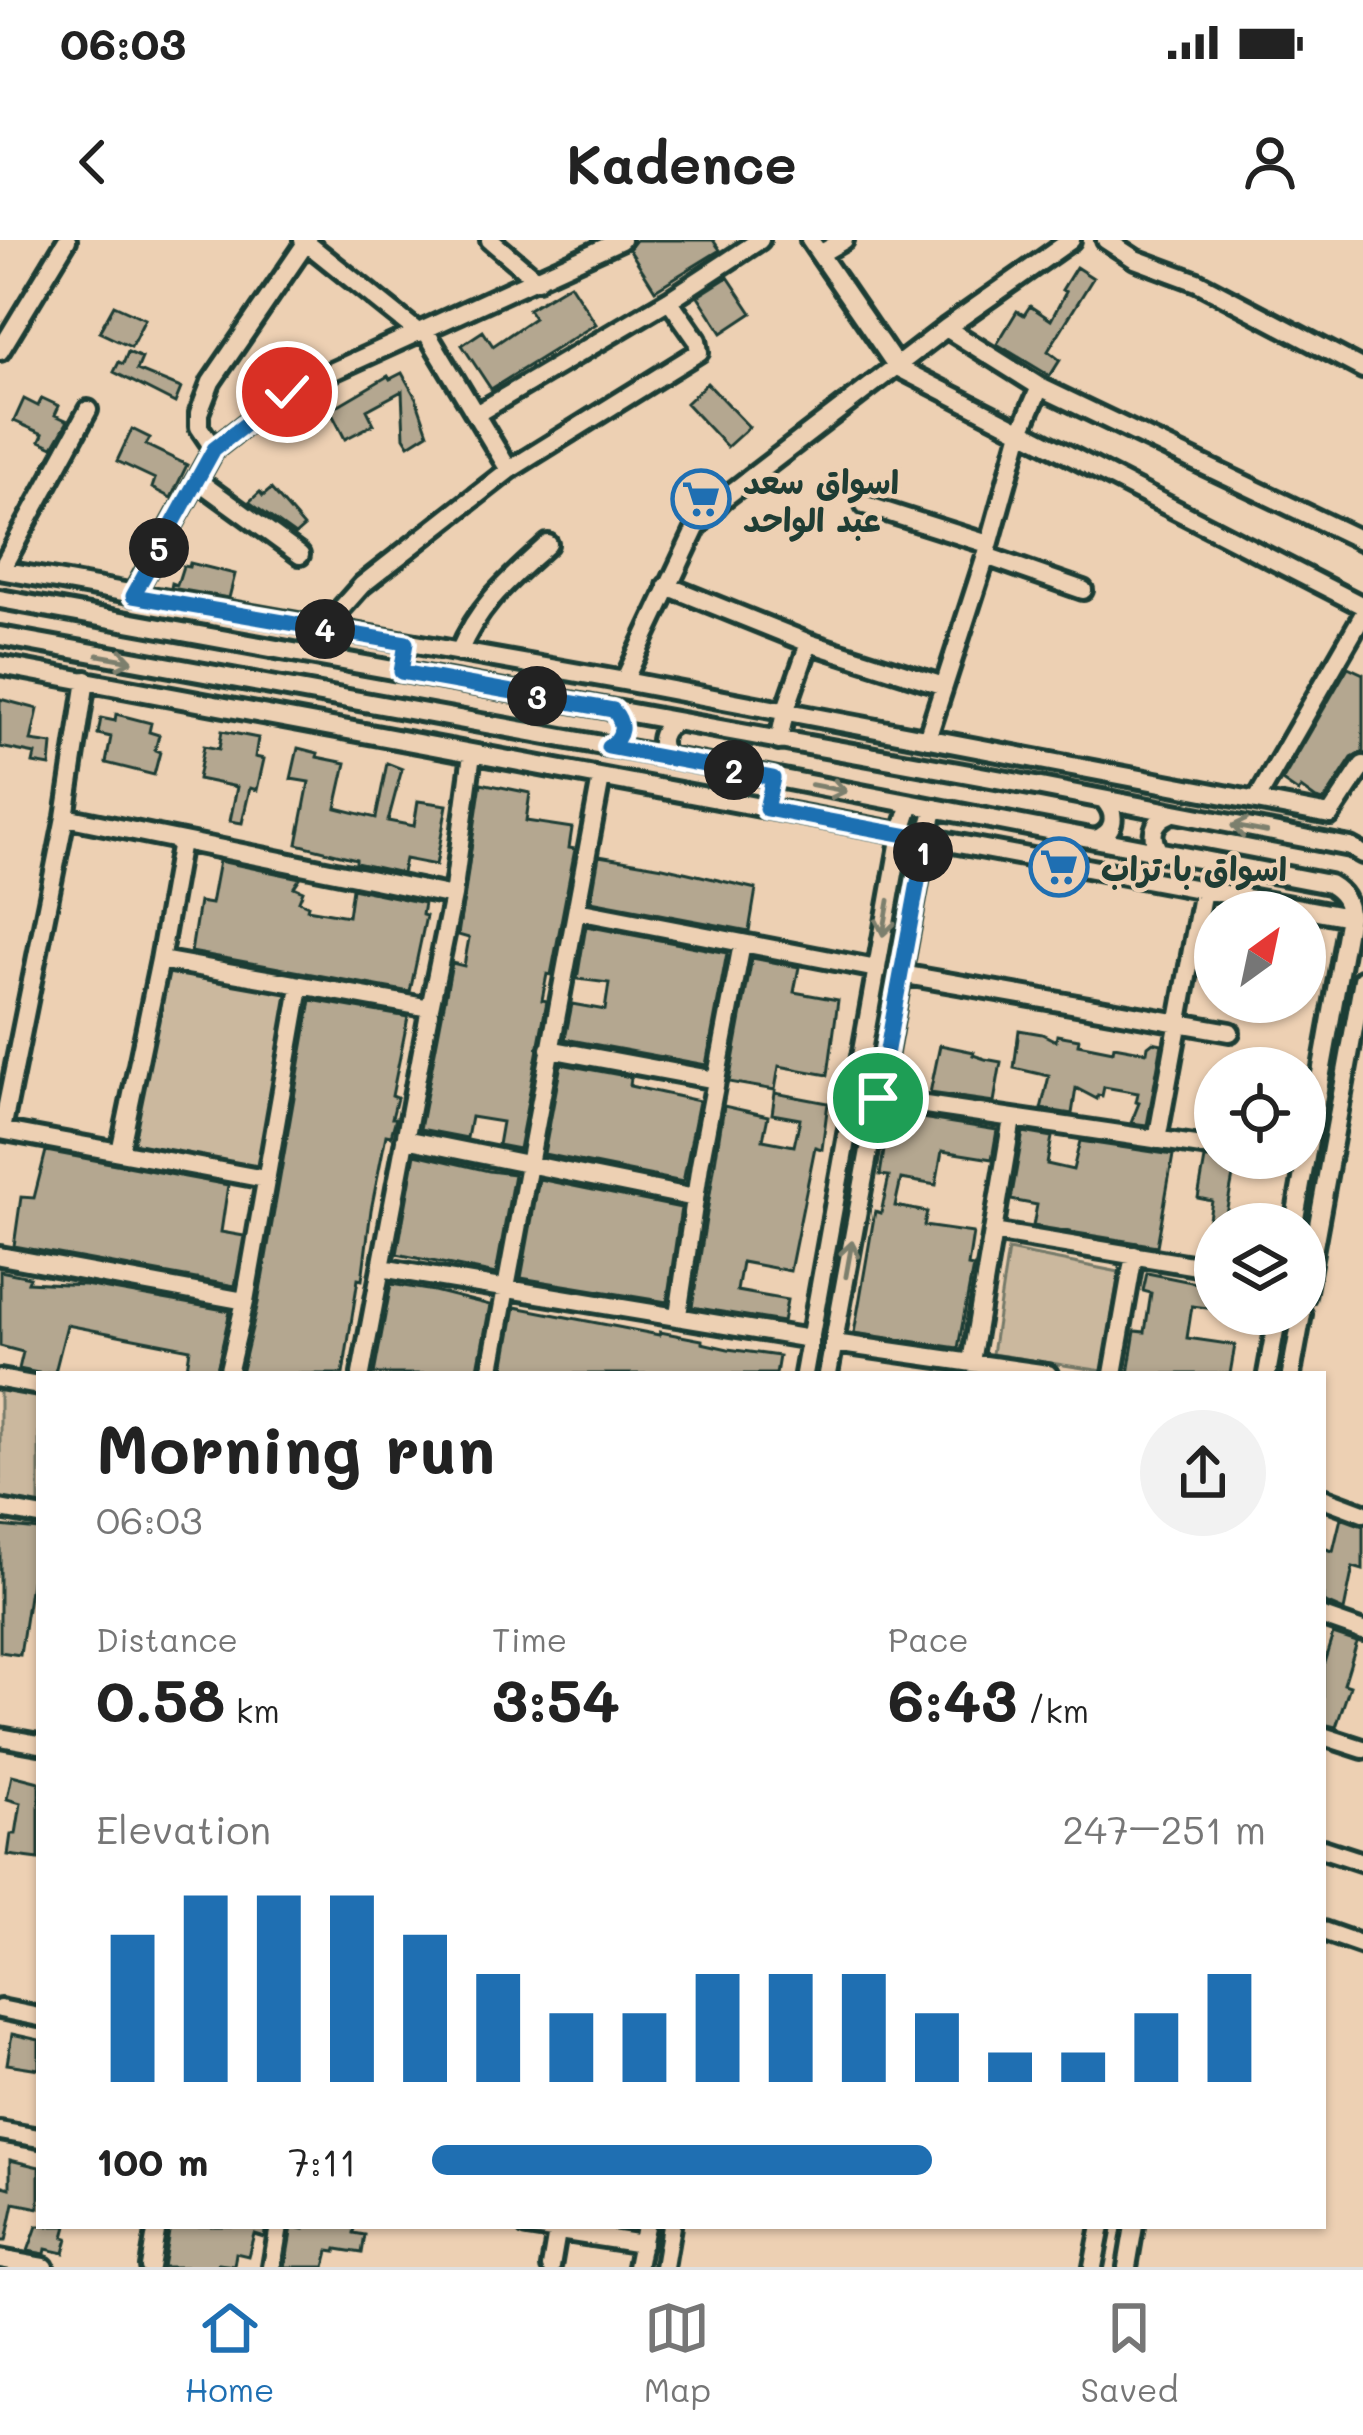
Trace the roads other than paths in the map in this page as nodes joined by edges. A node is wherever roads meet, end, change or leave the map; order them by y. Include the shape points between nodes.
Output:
1 (67, 240) edge
2 (490, 240) edge
3 (621, 240) edge
4 (760, 240) edge
5 (844, 240) edge
6 (1071, 240) edge
7 (1106, 240) edge
8 (306, 241) edge
9 (815, 247) edge
10 (537, 280) junction
11 (669, 300) junction
12 (946, 328) junction
13 (422, 331) junction
14 (0, 351) edge
15 (897, 367) junction
16 (1363, 369) edge
17 (1040, 387) junction
18 (88, 410) dead end
19 (476, 414) junction
20 (1021, 431) junction
21 (214, 449) junction
22 (509, 470) junction
23 (197, 479) junction
24 (866, 506) dead end
25 (1363, 541) edge
26 (548, 544) dead end
27 (987, 550) junction
28 (300, 555) dead end
29 (0, 570) edge
30 (667, 586) junction
31 (1083, 590) dead end
32 (133, 596) junction
33 (0, 599) edge
34 (1363, 606) edge
35 (1363, 615) edge
36 (323, 628) junction
37 (0, 636) edge
38 (235, 642) junction
39 (406, 643) junction
40 (809, 643) junction
41 (459, 652) junction
42 (304, 656) junction
43 (0, 665) edge
44 (401, 672) junction
45 (230, 678) junction
46 (86, 680) junction
47 (625, 681) junction
48 (944, 686) junction
49 (297, 691) junction
50 (613, 710) junction
51 (784, 712) junction
52 (676, 722) junction
53 (927, 739) junction
54 (778, 741) junction
55 (608, 747) junction
56 (472, 754) junction
57 (668, 757) junction
58 (1045, 763) junction
59 (1363, 765) edge
60 (601, 778) junction
61 (773, 778) junction
62 (1040, 787) junction
63 (1105, 801) junction
64 (1256, 801) junction
65 (910, 804) junction
66 (935, 808) junction
67 (766, 809) junction
68 (1170, 814) junction
69 (65, 818) junction
70 (1046, 830) junction
71 (901, 834) junction
72 (926, 839) junction
73 (1095, 839) junction
74 (181, 842) junction
75 (1159, 851) junction
76 (1363, 854) edge
77 (1038, 860) junction
78 (1203, 890) junction
79 (453, 896) junction
80 (577, 911) junction
81 (1349, 917) junction
82 (742, 944) junction
83 (160, 960) junction
84 (877, 969) junction
85 (901, 974) junction
86 (1363, 979) edge
87 (300, 987) junction
88 (430, 1008) junction
89 (1178, 1023) junction
90 (1230, 1032) dead end
91 (1326, 1047) edge
92 (549, 1048) junction
93 (716, 1080) junction
94 (878, 1098) junction
95 (1012, 1119) junction
96 (1, 1130) edge
97 (405, 1139) junction
98 (1157, 1140) junction
99 (1194, 1145) edge
100 (120, 1152) junction
101 (527, 1166) junction
102 (266, 1179) junction
103 (695, 1198) junction
104 (1322, 1203) edge
105 (993, 1232) junction
106 (0, 1256) edge
107 (1134, 1256) junction
108 (1194, 1266) edge
109 (381, 1268) junction
110 (505, 1288) junction
111 (245, 1301) junction
112 (678, 1315) junction
113 (1274, 1335) edge
114 (1298, 1335) edge
115 (810, 1339) junction
116 (834, 1343) junction
117 (971, 1362) junction
118 (229, 1371) edge
119 (362, 1371) edge
120 (491, 1371) edge
121 (804, 1371) edge
122 (829, 1371) edge
123 (1029, 1371) edge
124 (1114, 1371) edge
125 (1268, 1371) edge
126 (1292, 1371) edge
127 (0, 1379) edge
128 (36, 1385) edge
129 (1326, 1499) edge
130 (0, 1509) edge
131 (1363, 1513) edge
132 (36, 1515) edge
133 (1326, 1618) edge
134 (1363, 1631) edge
135 (0, 1737) edge
136 (1326, 1737) edge
137 (36, 1743) edge
138 (1363, 1749) edge
139 (1326, 1850) edge
140 (1363, 1862) edge
141 (1326, 1932) edge
142 (1363, 1945) edge
143 (0, 2009) edge
144 (36, 2016) edge
145 (0, 2131) edge
146 (36, 2137) edge
147 (156, 2229) edge
148 (278, 2229) edge
149 (542, 2229) edge
150 (670, 2229) edge
151 (1133, 2229) edge
152 (556, 2232) junction
153 (643, 2235) edge
154 (1099, 2235) edge
155 (0, 2259) edge
156 (1128, 2259) edge
157 (34, 2266) edge
158 (150, 2267) edge
159 (272, 2267) edge
160 (550, 2267) edge
161 (638, 2267) edge
162 (664, 2267) edge
163 (1093, 2267) edge

1 - 14 street
2 - 10 street
3 - 10 street
4 - 11 street
5 - 9 street
6 - 12 street
7 - 16 street
8 - 13 street
8 - 21 street via 212,382 199,427
9 - 15 street
10 - 13 street
11 - 19 street
11 - 22 street via 699,352
12 - 15 street
12 - 17 street
13 - 19 street
13 - 21 street via 287,392
15 - 20 street
15 - 30 street via 723,499 696,528
17 - 20 street
17 - 25 street
18 - 29 street
19 - 22 street
20 - 27 street
20 - 34 street
21 - 23 street
22 - 36 street via 362,584
23 - 28 street
23 - 32 street
24 - 27 street
26 - 41 street via 488,601
27 - 31 street
27 - 48 street
29 - 32 street
30 - 40 street
30 - 47 street
32 - 36 street
33 - 38 street
35 - 64 street
36 - 39 street
37 -> 45 street
38 - 42 street
38 - 45 street via 243,659
39 - 41 street
39 - 44 street
40 - 48 street
40 - 51 street
41 - 47 street
42 - 44 street
42 - 49 street via 290,674
43 - 46 street
44 - 50 street
45 - 49 street
46 - 56 street
46 - 69 street
47 - 51 street
48 - 53 street
49 - 55 street
50 - 52 street
50 - 55 street via 622,727
51 - 53 street
51 - 54 street
52 - 54 street
52 - 57 street via 661,737
53 - 58 street
54 - 62 street
55 - 57 street
56 - 60 street
56 - 79 street
57 - 61 street
58 - 62 street
58 - 64 street
59 - 64 street via 1330,815
60 - 67 street
60 - 80 street
61 -> 65 street
61 - 67 street
62 - 63 street
63 - 68 street
63 - 73 street via 1113,821
65 - 66 street
65 - 71 street
66 - 70 street
66 - 72 street
67 - 71 street
68 - 75 street via 1154,830
76 -> 68 street
69 - 74 street
69 - 96 street
70 - 73 street
70 - 77 street
71 - 72 street
71 -> 84 street
72 - 77 street
72 - 85 street
73 - 75 street
74 - 79 street
74 - 83 street
75 - 81 street via 1329,884 1347,902
77 - 78 street
78 - 81 street
78 - 89 street
79 - 88 street
80 - 82 street
80 - 92 street
81 - 91 street
82 - 84 street
82 - 93 street
83 - 87 street
83 - 100 street
84 - 115 street
85 - 89 street
85 - 94 street
86 - 104 street
87 - 88 street
87 - 102 street
88 - 97 street
89 - 90 street
89 - 98 street
92 - 93 street
92 - 101 street
93 - 103 street
94 - 95 street
116 -> 94 street
95 - 98 street
95 - 105 street
96 - 100 street
97 - 101 street
97 - 109 street
98 - 99 street
100 - 102 street
101 - 103 street
101 - 110 street
102 - 111 street
103 - 112 street
105 - 107 street
105 - 117 street
106 - 111 street
107 - 108 street
107 - 124 street
109 - 110 street
109 - 119 street
110 - 112 street
110 - 120 street
111 - 118 street
112 - 115 street
113 - 125 street
114 - 126 street
115 - 121 street
116 - 117 street
116 - 122 street
117 - 123 street
127 - 128 street
129 - 131 street
130 - 132 street
133 - 134 street
135 - 137 street
136 - 138 street
139 - 140 street
141 - 142 street
143 - 144 street
145 - 146 street
147 - 158 street
148 - 159 street
149 - 152 street
150 - 162 street
151 - 156 street
152 - 153 street
152 - 160 street
153 - 161 street
154 - 156 street via 1102,2252
154 - 163 street
155 - 157 street

